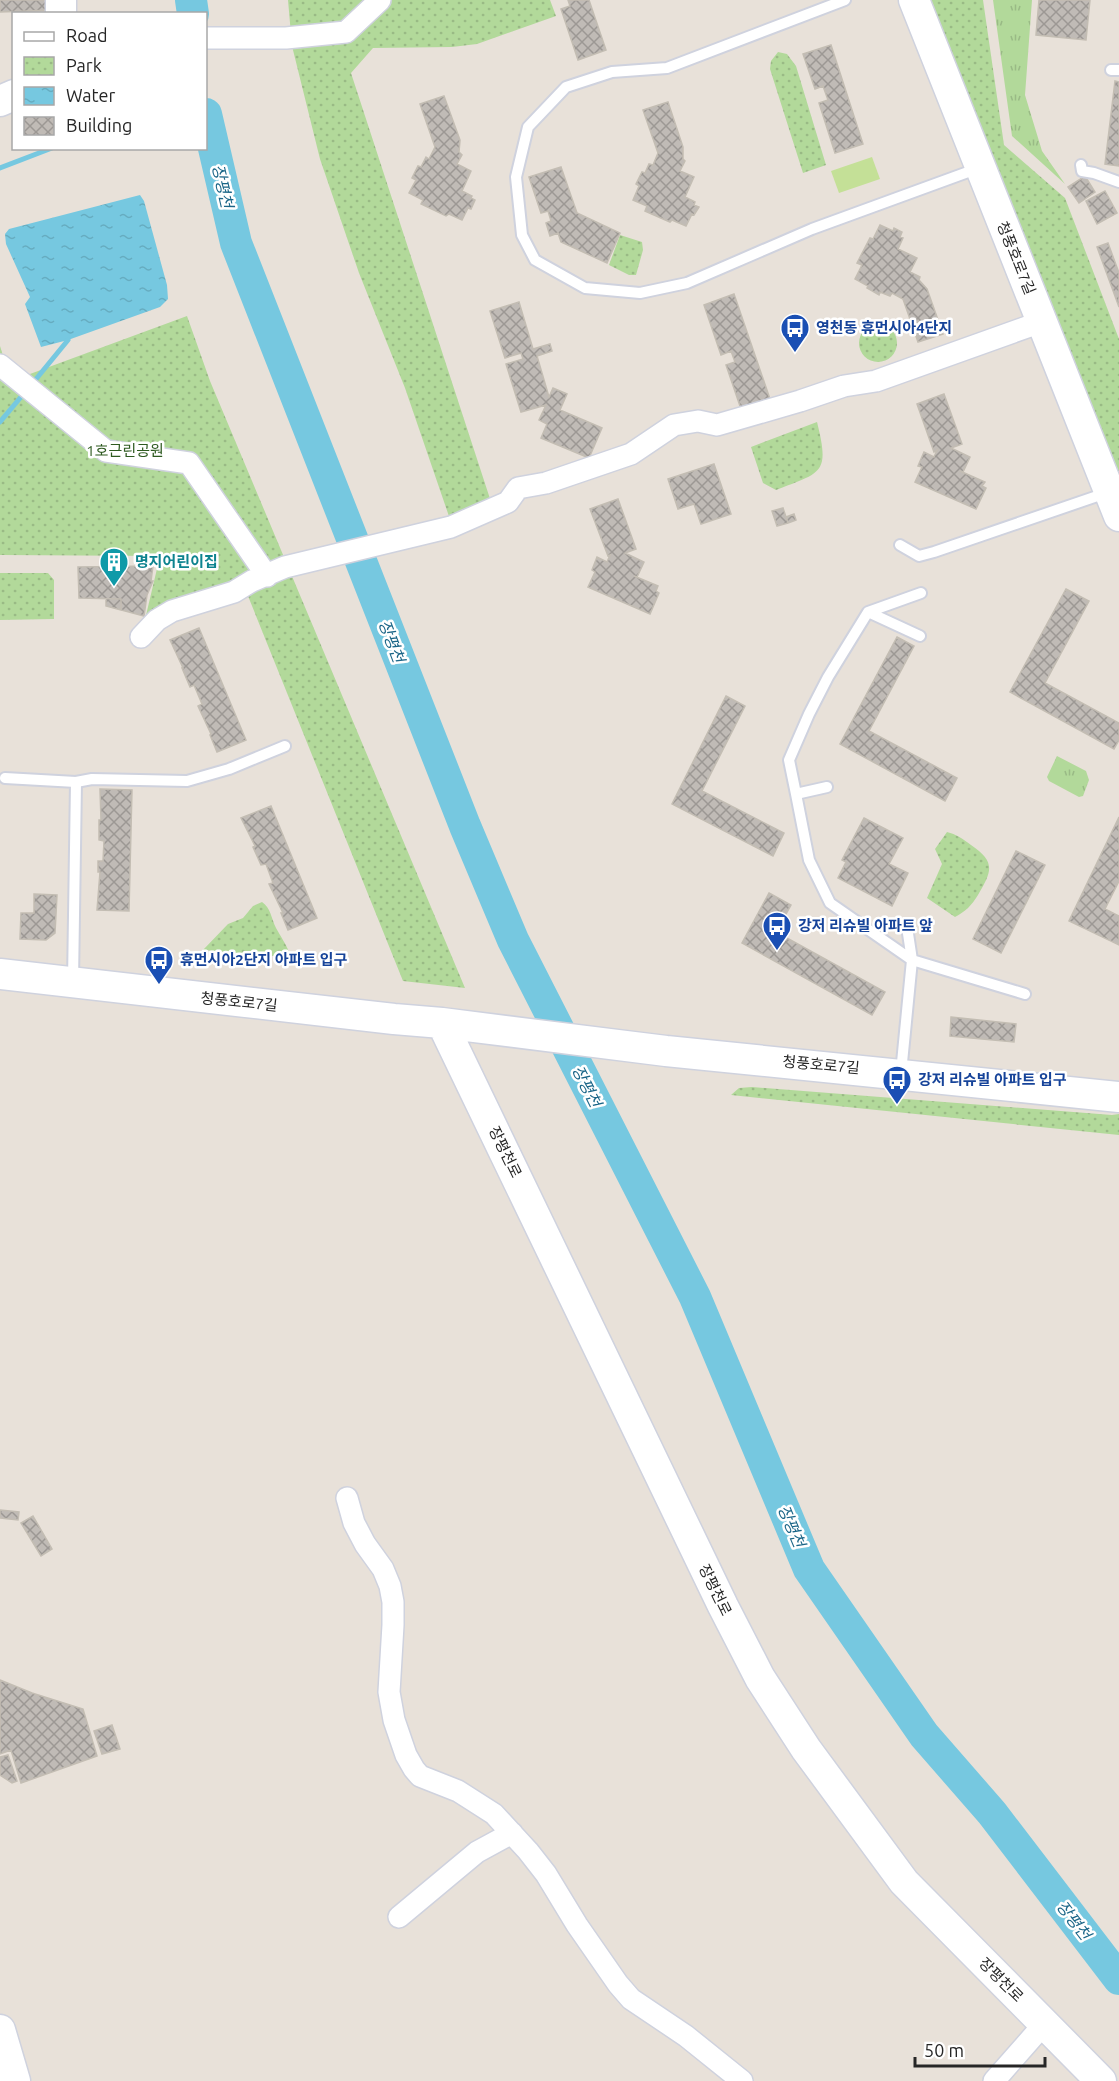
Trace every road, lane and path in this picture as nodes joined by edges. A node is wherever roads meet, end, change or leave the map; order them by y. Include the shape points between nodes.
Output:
1 (380, 0) edge
2 (845, 0) edge
3 (914, 0) edge
4 (207, 38) edge
5 (1081, 165) dead end
6 (980, 168) junction
7 (1119, 182) edge
8 (1041, 322) junction
9 (0, 365) edge
10 (1114, 504) edge
11 (900, 545) dead end
12 (276, 572) junction
13 (921, 593) dead end
14 (868, 612) junction
15 (920, 636) dead end
16 (141, 637) dead end
17 (285, 746) dead end
18 (5, 778) dead end
19 (76, 783) junction
20 (827, 787) dead end
21 (796, 794) junction
22 (907, 927) dead end
23 (912, 960) junction
24 (0, 974) edge
25 (73, 984) junction
26 (1025, 994) dead end
27 (442, 1023) junction
28 (901, 1073) junction
29 (1119, 1096) edge
30 (346, 1498) dead end
31 (512, 1833) junction
32 (399, 1917) dead end
33 (1044, 2024) junction
34 (0, 2030) edge
35 (15, 2081) edge
36 (742, 2081) edge
37 (994, 2081) edge
38 (1101, 2081) edge

1 - 4 street via 346,32 286,38
2 - 6 lane via 667,68 612,72 566,87 528,127 516,177 522,235 535,260 585,288 640,293 687,283 812,230
3 - 6 street, 청풍호로7길
5 - 7 lane via 1082,171
6 - 8 street, 청풍호로7길
8 - 10 street, 청풍호로7길
8 - 12 street via 876,381 844,386 717,425 698,421 674,425 631,454 518,488 508,502 451,527
9 - 12 street via 106,451 189,463
10 - 11 lane via 919,555
12 - 16 street via 234,592 172,611
13 - 14 lane
14 - 15 lane
14 - 21 lane via 828,677 789,760
17 - 19 lane via 188,781 92,779
18 - 19 lane
19 - 25 lane
20 - 21 lane
21 - 23 lane via 809,860 830,903
22 - 23 lane
23 - 26 lane
23 - 28 lane
24 - 25 street, 청풍호로7길
25 - 27 street, 청풍호로7길
27 - 28 street, 청풍호로7길
27 - 33 street, 장평천로 via 760,1678 806,1749 904,1882
28 - 29 street, 청풍호로7길
30 - 31 street via 365,1544 390,1586 393,1625 389,1692 406,1755 420,1776 494,1814
31 - 32 street via 477,1852
31 - 36 street via 546,1874 577,1925 631,1999 687,2036
33 - 37 street
33 - 38 street, 장평천로
34 - 35 street

